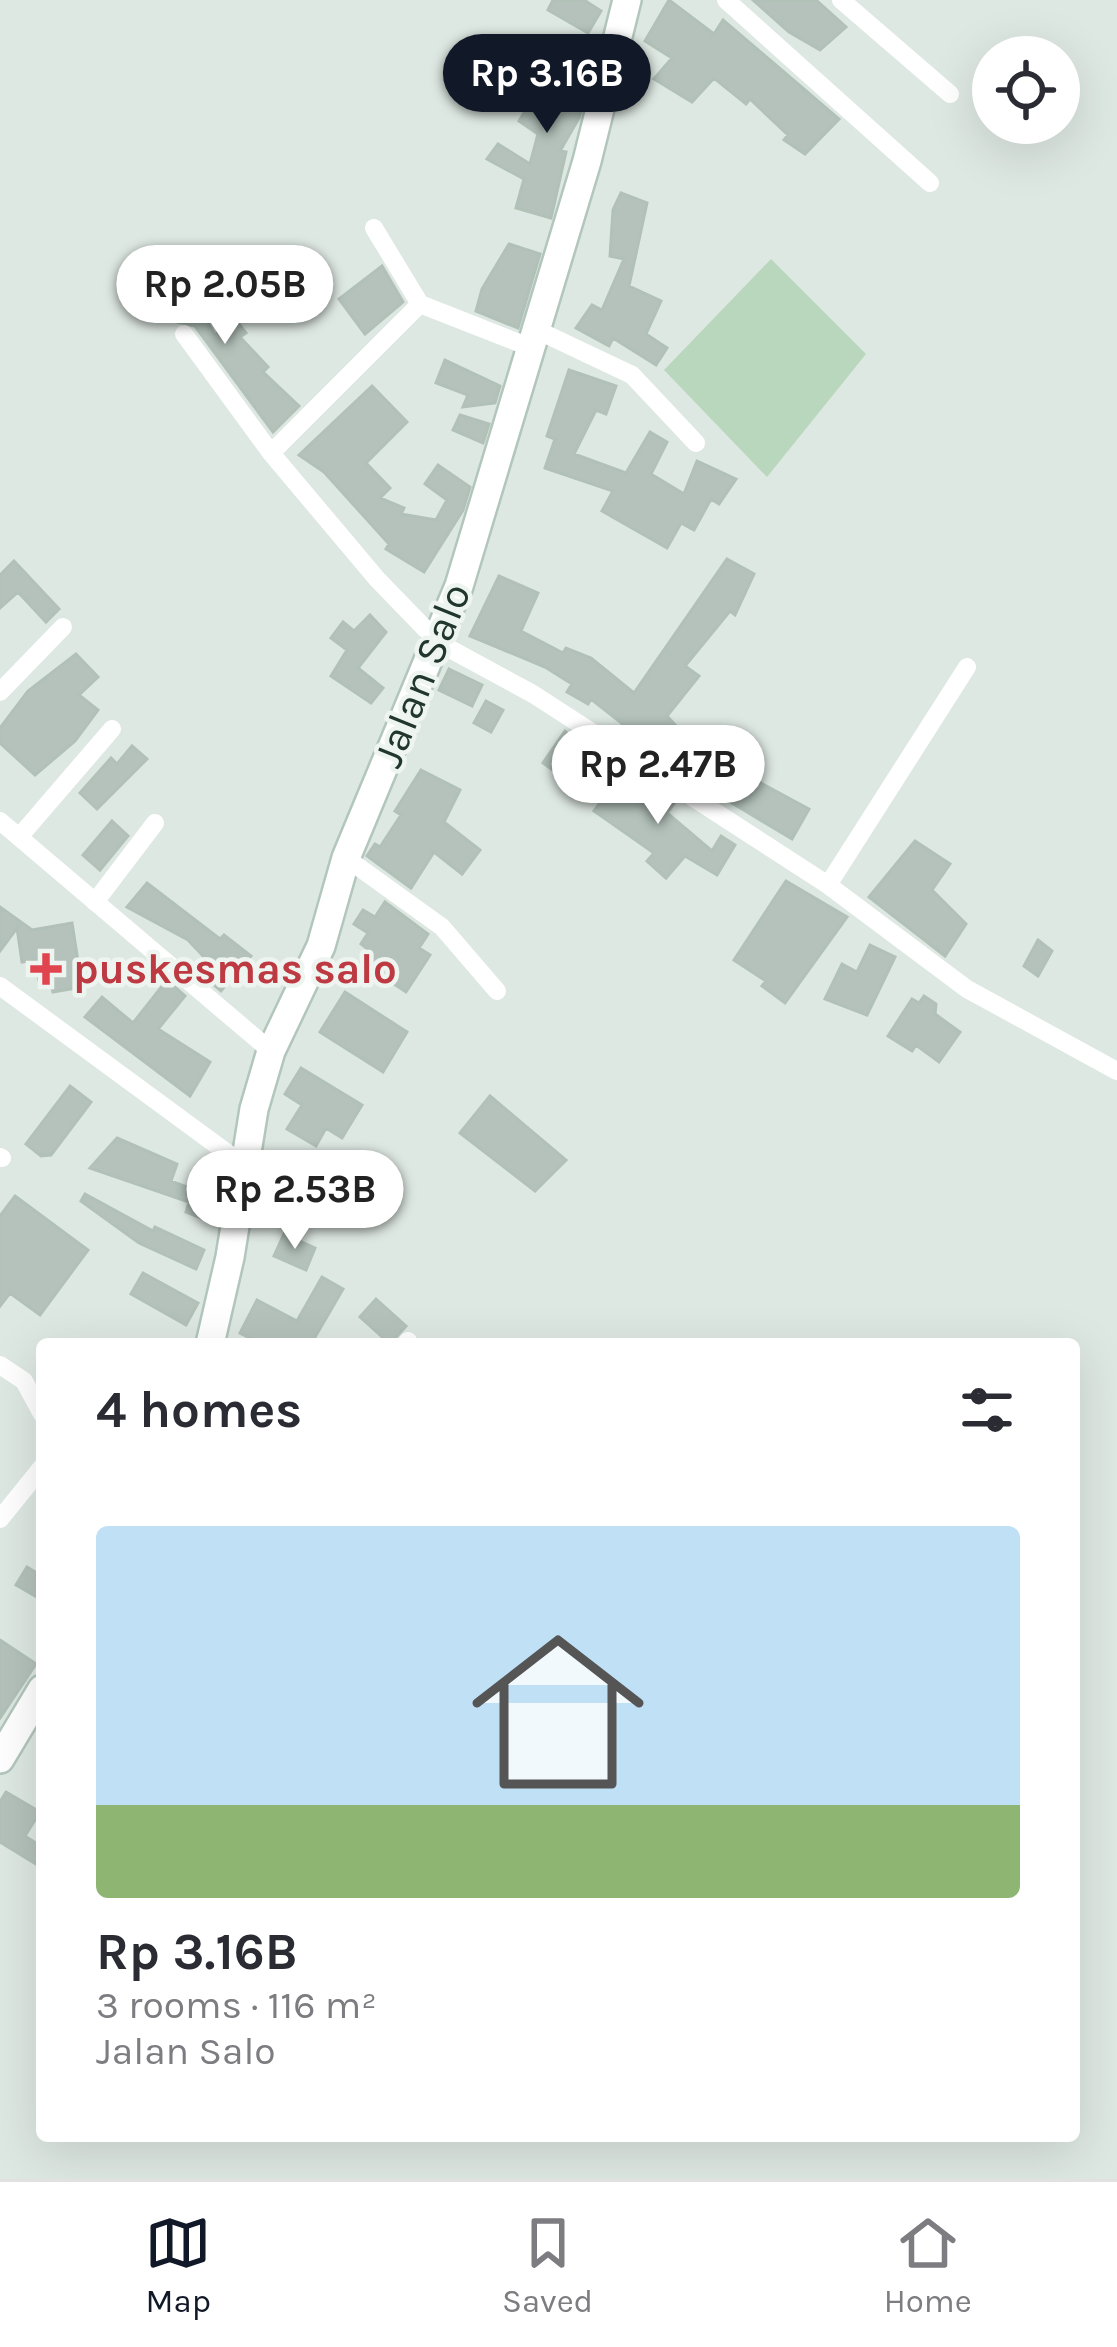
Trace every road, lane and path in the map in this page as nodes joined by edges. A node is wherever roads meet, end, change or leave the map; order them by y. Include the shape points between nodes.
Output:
1 (626, 0) edge
2 (726, 0) edge
3 (841, 0) edge
4 (950, 94) dead end
5 (931, 183) dead end
6 (374, 229) dead end
7 (420, 304) junction
8 (184, 334) dead end
9 (535, 339) junction
10 (696, 443) dead end
11 (271, 453) junction
12 (64, 627) dead end
13 (439, 643) junction
14 (967, 668) dead end
15 (0, 692) edge
16 (112, 729) dead end
17 (0, 820) edge
18 (155, 823) dead end
19 (20, 836) junction
20 (346, 858) junction
21 (828, 885) junction
22 (95, 902) junction
23 (0, 986) edge
24 (497, 991) dead end
25 (271, 1052) junction
26 (1117, 1072) edge
27 (245, 1166) junction
28 (211, 1338) edge
29 (0, 1365) edge
30 (36, 1403) edge
31 (36, 1474) edge
32 (1, 1517) edge
33 (36, 1699) edge
34 (0, 1760) edge

1 - 9 street, Jalan Salo
2 - 5 street
3 - 4 street
6 - 7 street
7 - 9 street
7 - 11 street
8 - 11 street
9 - 10 street via 632,375
9 - 13 street, Jalan Salo
11 - 13 street
12 - 15 street
13 - 20 street, Jalan Salo
13 - 21 street
14 - 21 street
16 - 19 street
17 - 19 street
18 - 22 street
19 - 22 street
20 - 24 street via 442,927
20 - 25 street, Jalan Salo via 321,946
21 - 26 street via 967,989
22 - 25 street
23 - 27 street
25 - 27 street, Jalan Salo
27 - 28 street, Jalan Salo
29 - 30 street via 24,1381
31 - 32 street
33 - 34 street

